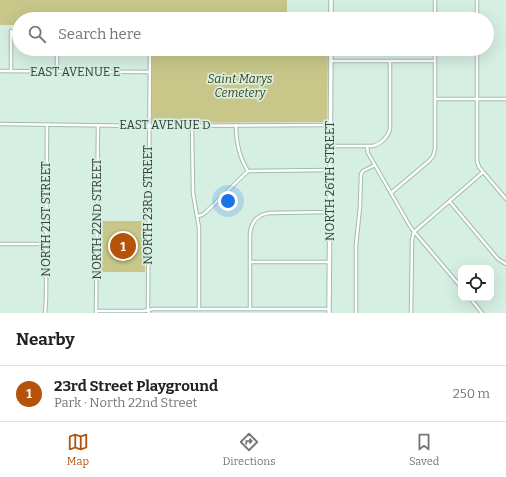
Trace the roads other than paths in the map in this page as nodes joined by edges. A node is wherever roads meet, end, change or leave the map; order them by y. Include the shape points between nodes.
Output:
1 (331, 0) edge
2 (435, 0) edge
3 (477, 0) edge
4 (331, 12) edge
5 (435, 12) edge
6 (477, 12) edge
7 (11, 31) dead end
8 (57, 56) edge
9 (150, 56) edge
10 (331, 56) edge
11 (435, 56) edge
12 (477, 56) edge
13 (331, 61) junction
14 (390, 61) junction
15 (435, 61) junction
16 (0, 71) edge
17 (11, 71) junction
18 (57, 71) junction
19 (149, 72) junction
20 (435, 99) junction
21 (477, 99) junction
22 (506, 99) edge
23 (0, 124) edge
24 (47, 125) junction
25 (98, 125) junction
26 (192, 125) junction
27 (236, 125) junction
28 (330, 125) junction
29 (149, 126) junction
30 (330, 146) junction
31 (367, 146) junction
32 (375, 165) junction
33 (248, 170) junction
34 (330, 170) junction
35 (483, 172) junction
36 (391, 193) junction
37 (506, 199) edge
38 (450, 202) junction
39 (330, 212) junction
40 (198, 216) junction
41 (414, 232) junction
42 (0, 244) edge
43 (46, 244) junction
44 (250, 262) junction
45 (329, 262) junction
46 (506, 264) edge
47 (458, 283) edge
48 (472, 301) edge
49 (199, 309) junction
50 (250, 309) junction
51 (203, 311) edge
52 (256, 311) edge
53 (329, 311) edge
54 (96, 312) edge
55 (148, 312) edge
56 (44, 313) edge
57 (356, 313) edge
58 (411, 313) edge
59 (482, 313) edge

1 - 4 street
2 - 5 street
3 - 6 street
7 - 17 street
8 - 18 street
9 - 19 street, NORTH 23RD STREET
10 - 13 street, NORTH 26TH STREET
11 - 15 street
12 - 21 street
13 - 14 street
13 - 28 street, NORTH 26TH STREET
14 - 15 street
14 - 31 street via 389,134 378,145
15 - 20 street
16 - 17 street, EAST AVENUE E
17 - 18 street, EAST AVENUE E
18 - 19 street, EAST AVENUE E
19 - 29 street, NORTH 23RD STREET
20 - 21 street
20 - 36 street via 434,154
21 - 22 street
21 - 35 street via 477,161
23 - 24 street, EAST AVENUE D
24 - 25 street, EAST AVENUE D
24 - 43 street, NORTH 21ST STREET
25 - 29 street, EAST AVENUE D
25 - 54 street, NORTH 22ND STREET
26 - 27 street, EAST AVENUE D
26 - 29 street, EAST AVENUE D
26 - 40 street via 192,193
27 - 28 street, EAST AVENUE D
27 - 33 street via 239,150
28 - 30 street, NORTH 26TH STREET
29 - 55 street, NORTH 23RD STREET
30 - 31 street
30 - 34 street, NORTH 26TH STREET
31 - 32 street
32 - 36 street
32 - 57 street via 361,173
33 - 34 street
33 - 40 street via 206,212
34 - 39 street, NORTH 26TH STREET
35 - 37 street
35 - 38 street
36 - 41 street
38 - 41 street
38 - 46 street via 498,260
39 - 44 street via 267,213 260,216 251,227
39 - 45 street, NORTH 26TH STREET
40 - 49 street
41 - 47 street
41 - 58 street
42 - 43 street
43 - 56 street, NORTH 21ST STREET
44 - 45 street
44 - 50 street
45 - 53 street, NORTH 26TH STREET
48 - 59 street
49 - 51 street
49 - 55 street via 153,309
50 - 51 street
50 - 52 street
52 - 53 street
54 - 55 street

